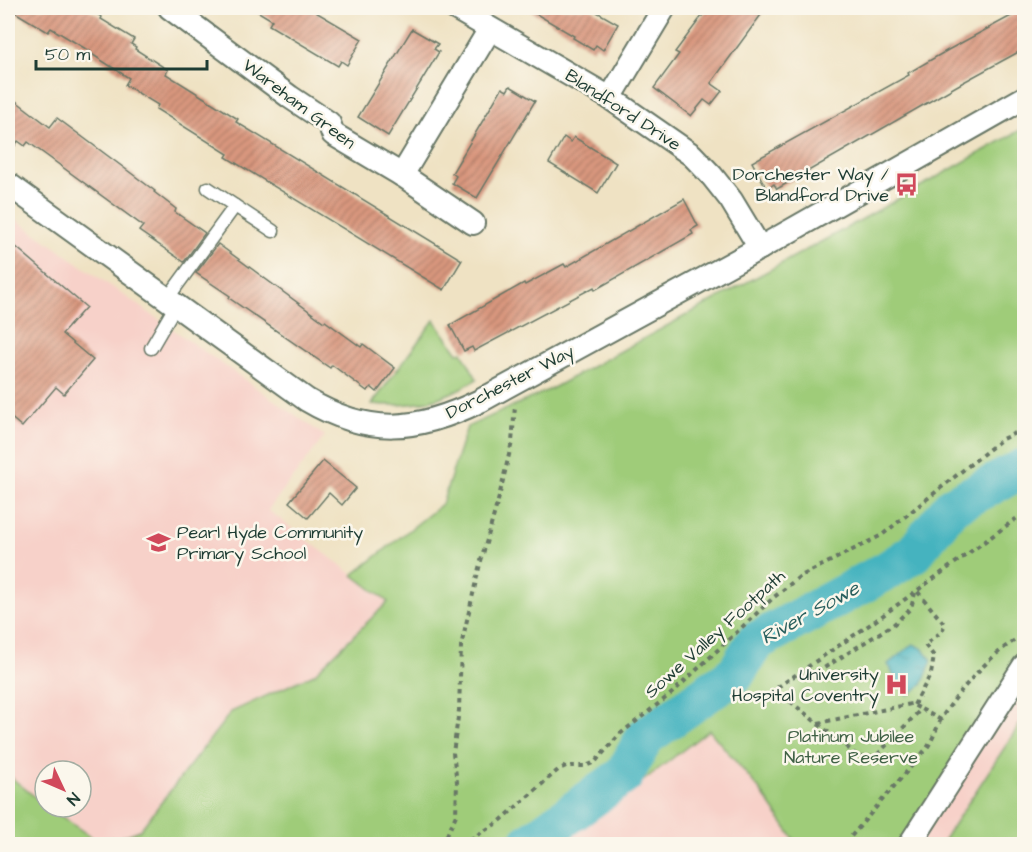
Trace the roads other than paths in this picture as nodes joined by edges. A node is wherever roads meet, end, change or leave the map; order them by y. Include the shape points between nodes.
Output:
1 (170, 8) edge
2 (455, 8) edge
3 (664, 8) edge
4 (490, 29) junction
5 (610, 98) junction
6 (1024, 98) edge
7 (402, 175) junction
8 (8, 184) edge
9 (208, 188) dead end
10 (235, 206) junction
11 (473, 224) dead end
12 (273, 231) dead end
13 (760, 248) junction
14 (172, 302) junction
15 (151, 348) dead end
16 (1024, 666) edge
17 (910, 844) edge

1 - 7 street, Wareham Green via 329,123 333,134
2 - 4 street, Blandford Drive
3 - 5 street
4 - 5 street, Blandford Drive
4 - 7 street
5 - 13 street, Blandford Drive via 692,155 731,200
6 - 13 street, Dorchester Way
7 - 11 street, Wareham Green
8 - 14 street, Dorchester Way
9 - 10 lane
10 - 12 lane
10 - 14 lane
13 - 14 street, Dorchester Way via 459,412 381,426 351,421 307,400
14 - 15 lane
16 - 17 street

